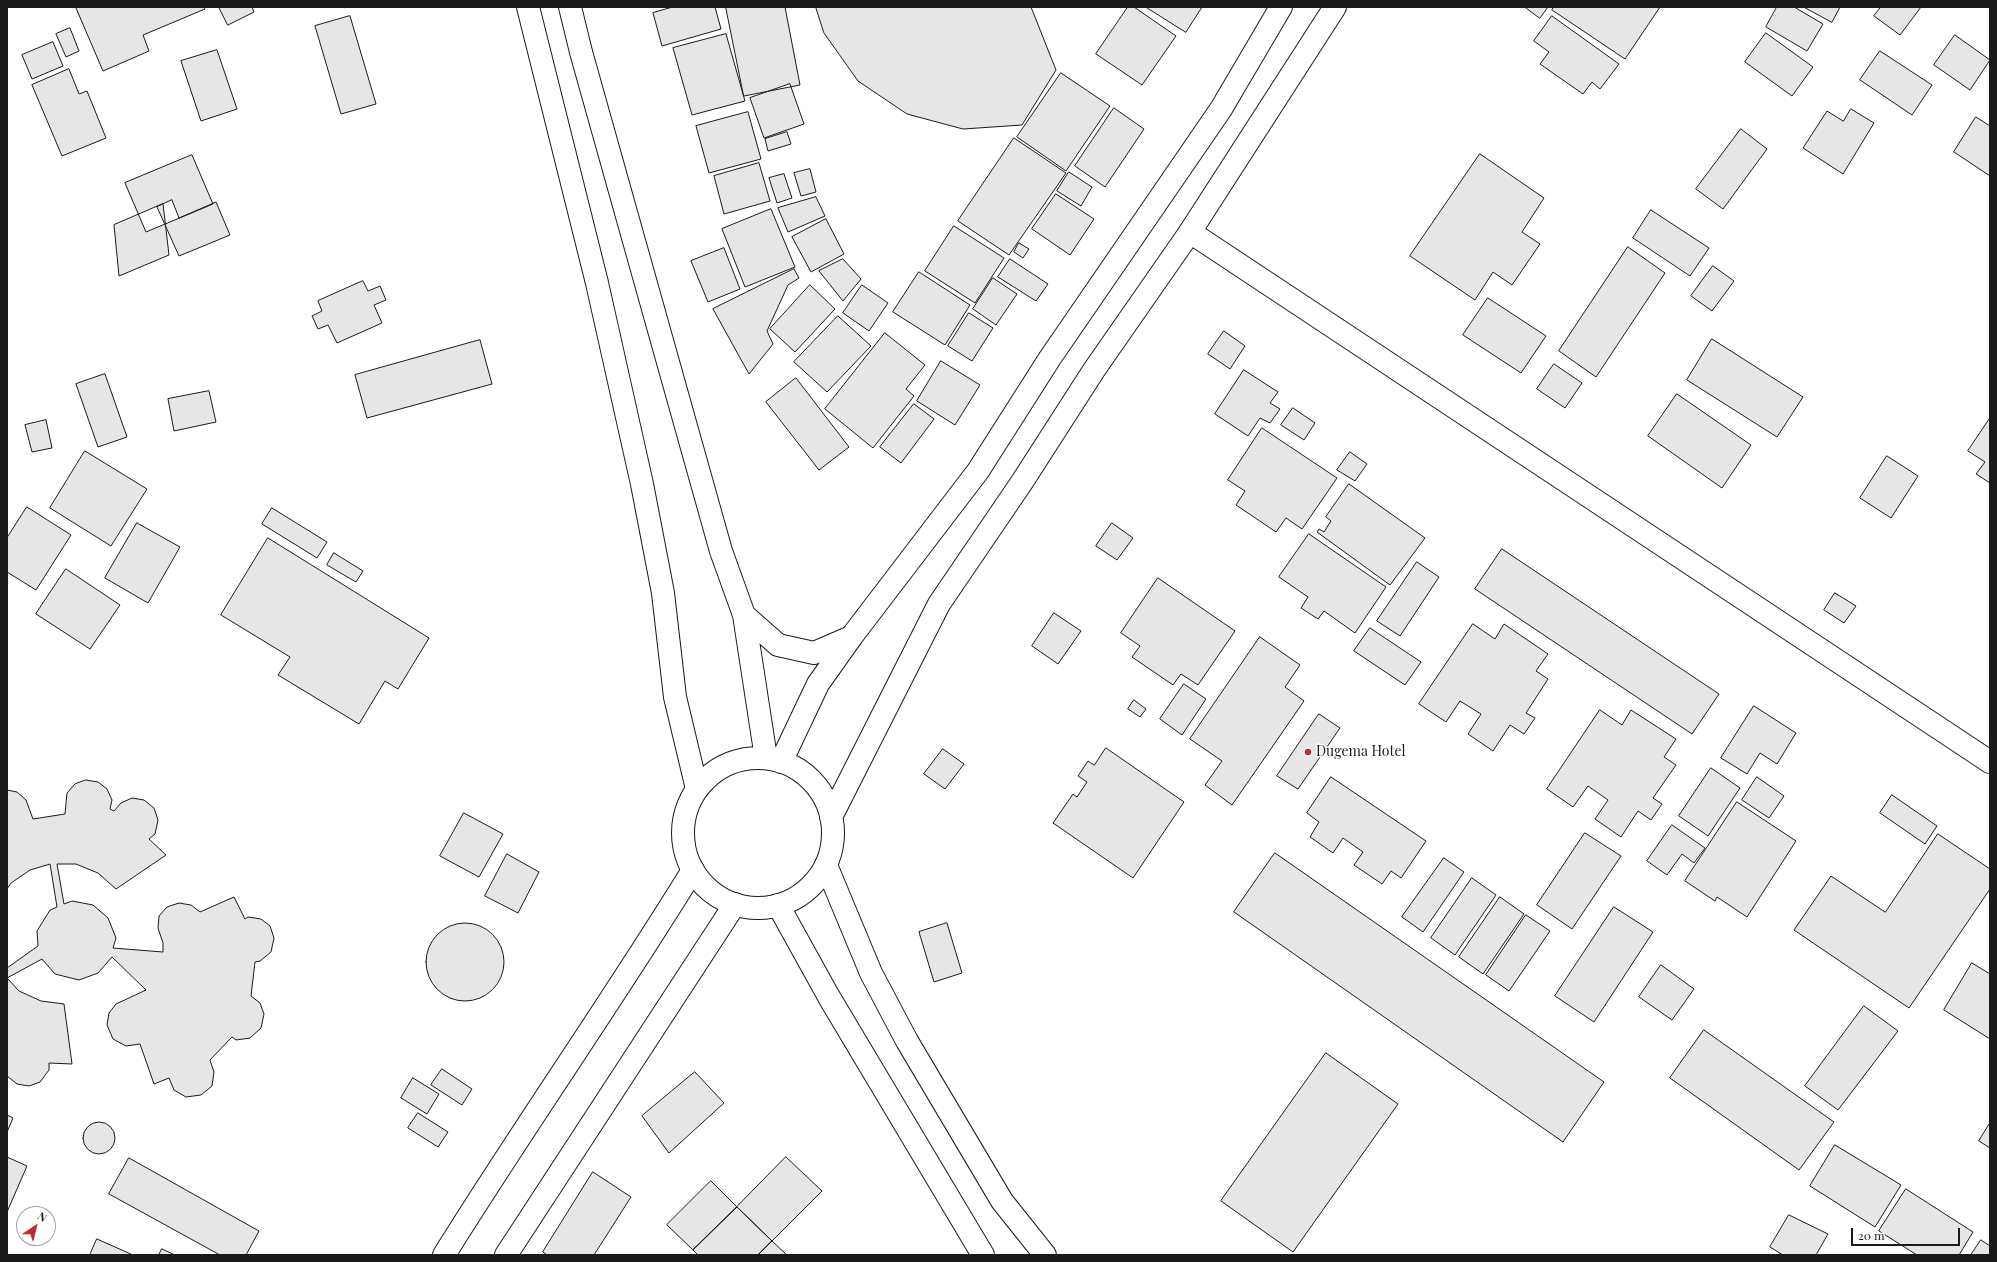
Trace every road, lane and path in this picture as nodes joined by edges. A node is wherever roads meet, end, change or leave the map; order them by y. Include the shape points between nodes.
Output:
1 (528, 7) edge
2 (570, 7) edge
3 (1281, 7) edge
4 (1335, 7) edge
5 (1190, 232) junction
6 (744, 615) junction
7 (852, 636) junction
8 (774, 760) junction
9 (1990, 762) edge
10 (697, 788) junction
11 (831, 817) junction
12 (826, 865) junction
13 (693, 870) junction
14 (735, 904) junction
15 (778, 905) junction
16 (444, 1255) edge
17 (506, 1255) edge
18 (983, 1255) edge
19 (1045, 1255) edge

1 - 10 main road via 597,283 642,484 663,593 675,697
2 - 6 main road via 682,417 721,551
3 - 7 main road via 1220,109 1050,358 978,471
4 - 5 main road
5 - 9 main road
5 - 11 main road via 1094,370 939,604
6 - 7 main road via 778,645 814,653
6 - 8 main road
7 - 8 main road via 818,684
8 - 10 main road via 739,760 716,770
8 - 11 main road via 804,774 822,793
10 - 13 main road via 688,803 683,837 686,854
11 - 12 main road via 832,841
12 - 15 main road via 814,883 798,897
12 - 19 main road via 871,973 907,1041 1002,1201
13 - 14 main road via 704,885 718,896
13 - 16 main road via 643,951
14 - 15 main road via 764,908
14 - 17 main road
15 - 18 main road via 829,997

